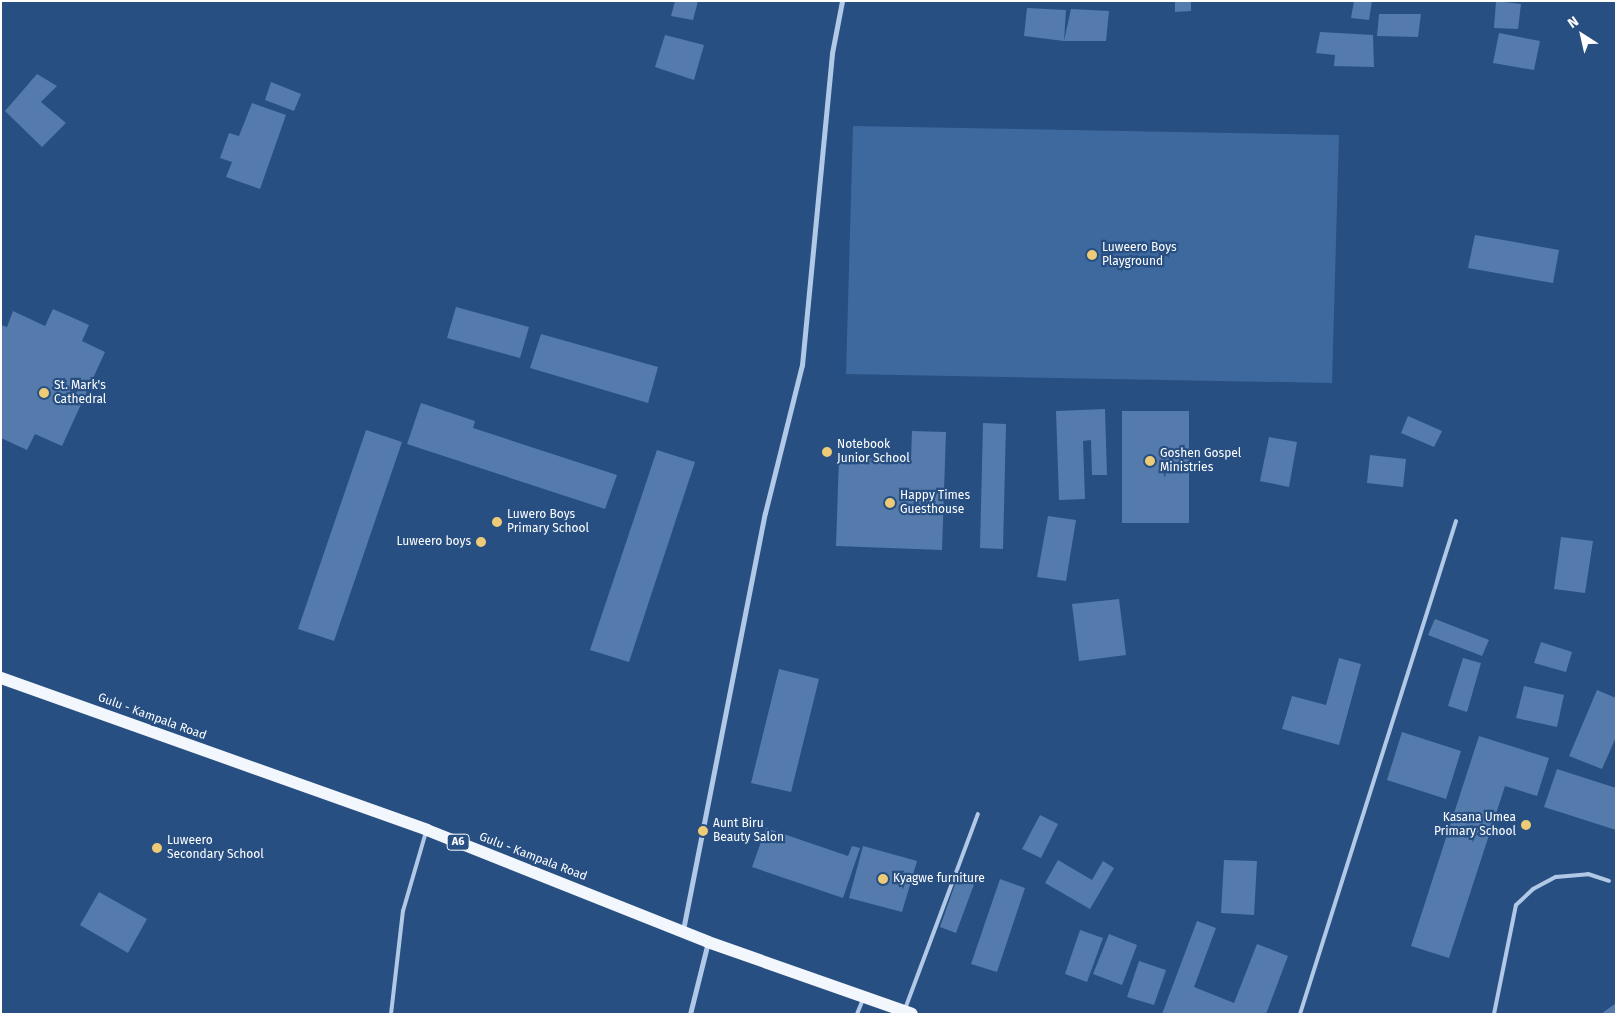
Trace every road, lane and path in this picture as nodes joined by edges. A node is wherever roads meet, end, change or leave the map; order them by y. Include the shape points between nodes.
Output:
1 (842, 1) edge
2 (1456, 521) dead end
3 (1, 678) edge
4 (978, 814) dead end
5 (427, 830) junction
6 (1609, 881) dead end
7 (683, 930) junction
8 (708, 942) junction
9 (864, 996) junction
10 (908, 1012) edge
11 (391, 1014) edge
12 (690, 1014) edge
13 (857, 1014) edge
14 (1300, 1014) edge
15 (1494, 1014) edge

1 - 7 street via 832,53 802,365 764,513
2 - 14 lane
3 - 5 main road, Gulu - Kampala Road / A6
4 - 10 lane
5 - 7 main road, Gulu - Kampala Road / A6
5 - 11 lane via 403,911
6 - 15 lane via 1588,874 1556,877 1533,889 1516,905
7 - 8 main road, Gulu - Kampala Road / A6
8 - 9 main road, Gulu - Kampala Road / A6
8 - 12 street
9 - 10 main road, Gulu - Kampala Road / A6
9 - 13 lane

